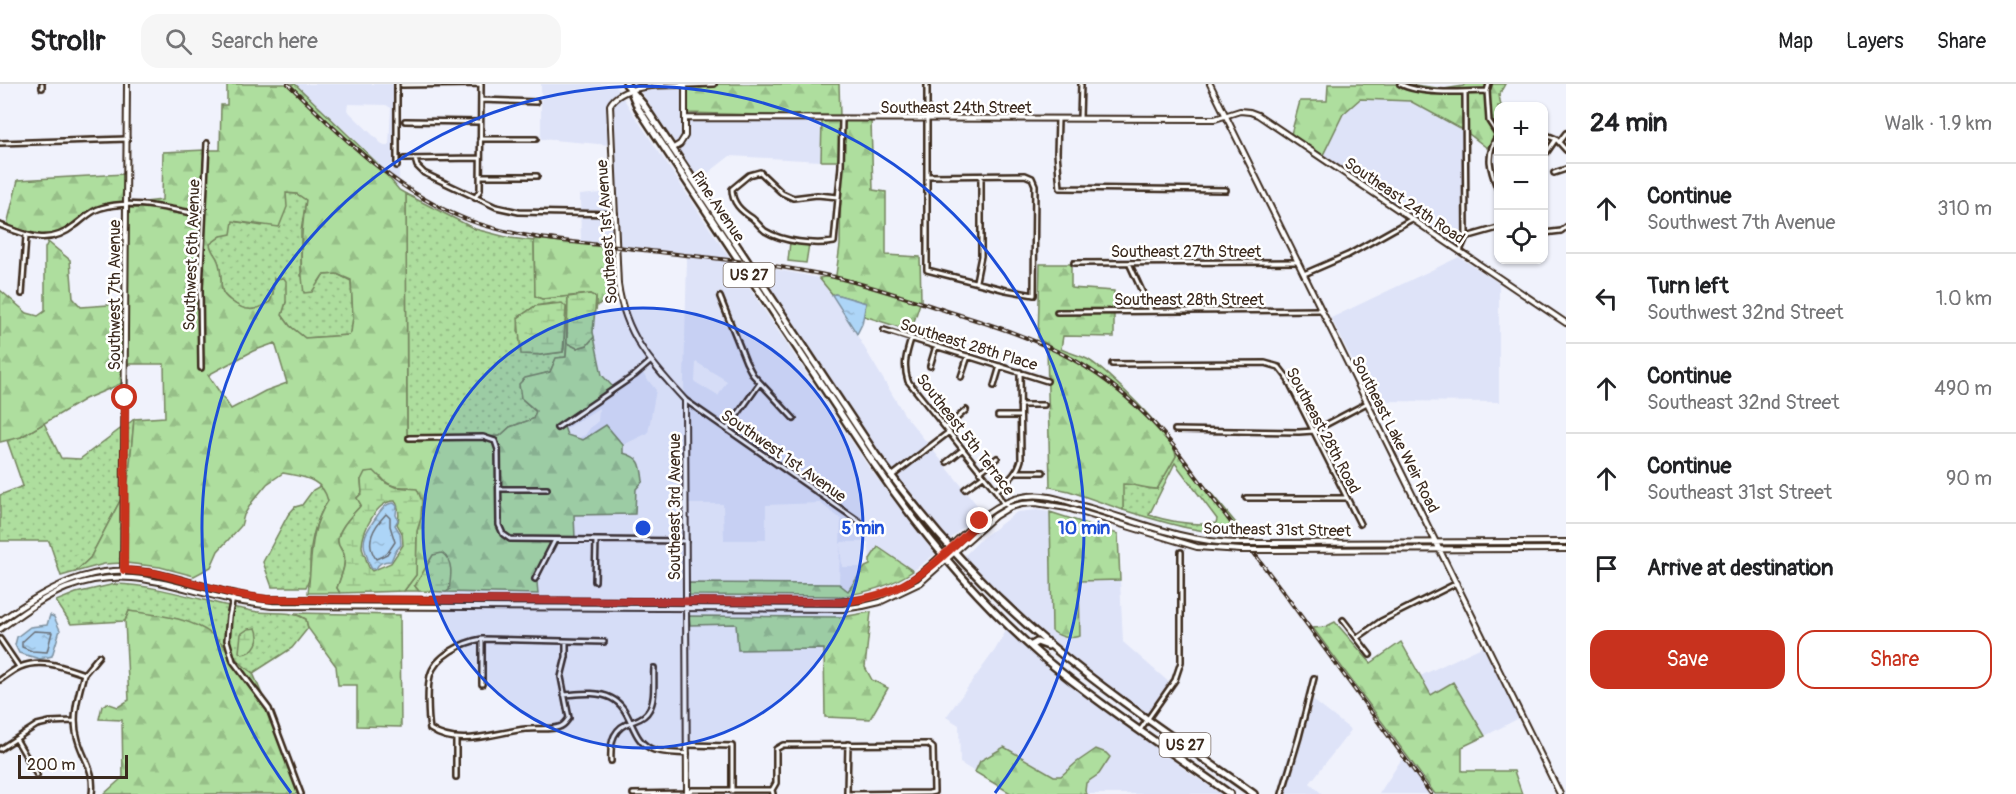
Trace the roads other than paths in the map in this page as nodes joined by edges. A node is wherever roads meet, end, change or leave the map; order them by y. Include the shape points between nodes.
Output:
1 (127, 84) edge
2 (397, 84) edge
3 (448, 84) edge
4 (481, 84) edge
5 (685, 84) edge
6 (714, 84) edge
7 (927, 84) edge
8 (1081, 84) edge
9 (1210, 84) edge
10 (1400, 84) edge
11 (1489, 84) edge
12 (402, 85) edge
13 (627, 86) edge
14 (1487, 91) junction
15 (1465, 92) junction
16 (481, 100) junction
17 (536, 102) dead end
18 (1227, 116) junction
19 (685, 118) junction
20 (842, 119) junction
21 (928, 119) junction
22 (1080, 119) junction
23 (1058, 120) junction
24 (405, 121) dead end
25 (480, 122) junction
26 (1494, 129) edge
27 (1566, 133) edge
28 (1548, 136) edge
29 (480, 139) junction
30 (536, 139) dead end
31 (127, 140) junction
32 (1557, 140) junction
33 (1494, 142) edge
34 (0, 143) edge
35 (207, 143) dead end
36 (1566, 150) edge
37 (670, 151) junction
38 (1548, 151) edge
39 (480, 158) junction
40 (404, 159) dead end
41 (416, 159) junction
42 (398, 166) dead end
43 (1566, 169) edge
44 (1554, 173) dead end
45 (480, 176) junction
46 (537, 176) dead end
47 (927, 176) junction
48 (981, 176) junction
49 (1494, 179) edge
50 (1226, 190) dead end
51 (838, 197) junction
52 (475, 198) junction
53 (126, 206) junction
54 (615, 214) junction
55 (203, 215) junction
56 (1412, 219) junction
57 (0, 225) edge
58 (1566, 227) edge
59 (1494, 229) edge
60 (1548, 233) edge
61 (26, 236) junction
62 (1466, 237) junction
63 (1460, 251) junction
64 (1298, 262) junction
65 (1074, 263) dead end
66 (1130, 263) junction
67 (1304, 274) junction
68 (976, 282) junction
69 (22, 294) dead end
70 (720, 297) dead end
71 (1321, 310) junction
72 (1151, 311) junction
73 (1058, 312) dead end
74 (1566, 323) edge
75 (884, 330) dead end
76 (911, 339) junction
77 (936, 346) junction
78 (969, 356) junction
79 (650, 362) junction
80 (1112, 364) dead end
81 (930, 366) dead end
82 (1000, 366) junction
83 (201, 368) dead end
84 (1020, 372) junction
85 (961, 377) dead end
86 (1047, 381) dead end
87 (760, 383) junction
88 (994, 386) dead end
89 (833, 396) junction
90 (685, 400) junction
91 (1367, 404) junction
92 (1020, 405) junction
93 (1044, 405) dead end
94 (966, 410) dead end
95 (998, 416) dead end
96 (1020, 416) junction
97 (794, 418) dead end
98 (557, 428) dead end
99 (728, 428) junction
100 (946, 428) junction
101 (1175, 430) dead end
102 (1314, 430) junction
103 (949, 432) junction
104 (409, 438) dead end
105 (962, 450) junction
106 (998, 458) dead end
107 (947, 462) dead end
108 (980, 472) junction
109 (1017, 472) junction
110 (1043, 472) dead end
111 (892, 476) junction
112 (983, 476) junction
113 (886, 481) junction
114 (498, 489) junction
115 (547, 489) dead end
116 (965, 489) dead end
117 (996, 491) junction
118 (1246, 498) dead end
119 (1347, 498) junction
120 (1003, 503) junction
121 (1010, 507) junction
122 (1360, 524) dead end
123 (870, 529) dead end
124 (555, 540) junction
125 (596, 540) junction
126 (686, 541) junction
127 (1437, 542) junction
128 (1566, 542) edge
129 (1440, 548) junction
130 (1566, 549) edge
131 (953, 551) junction
132 (1181, 552) dead end
133 (945, 558) junction
134 (124, 570) junction
135 (123, 577) junction
136 (535, 579) dead end
137 (595, 581) dead end
138 (1457, 583) junction
139 (234, 594) junction
140 (232, 600) junction
141 (686, 602) junction
142 (686, 609) junction
143 (1344, 620) dead end
144 (0, 621) edge
145 (0, 629) edge
146 (1357, 638) junction
147 (0, 639) edge
148 (482, 639) junction
149 (566, 642) junction
150 (604, 642) dead end
151 (1030, 646) junction
152 (1370, 655) dead end
153 (99, 656) dead end
154 (1067, 658) junction
155 (19, 667) junction
156 (654, 668) dead end
157 (84, 674) junction
158 (1314, 678) dead end
159 (0, 680) edge
160 (482, 684) dead end
161 (564, 694) junction
162 (1147, 718) junction
163 (74, 721) junction
164 (631, 722) junction
165 (1140, 730) junction
166 (456, 738) junction
167 (15, 739) junction
168 (848, 744) junction
169 (687, 745) junction
170 (0, 749) edge
171 (687, 754) junction
172 (611, 761) dead end
173 (37, 775) dead end
174 (456, 777) dead end
175 (732, 791) junction
176 (772, 792) edge
177 (92, 794) edge
178 (301, 794) edge
179 (633, 794) edge
180 (687, 794) edge
181 (847, 794) edge
182 (1230, 794) edge
183 (1254, 794) edge
184 (1282, 794) edge
185 (1560, 794) edge

1 - 31 main road, Southwest 7th Avenue
2 - 42 street
3 - 4 street
3 - 12 street
4 - 16 street
5 - 6 street
5 - 13 main road
5 - 19 main road
7 - 21 street
8 - 22 street
9 - 18 main road, Southeast Lake Weir Road
10 - 15 street
11 - 14 street
13 - 37 highway, Pine Avenue / US 27
13 - 54 main road, Southeast 1st Avenue via 610,105
14 - 15 street
14 - 26 street via 1489,121
15 - 62 street
16 - 17 street
16 - 25 street
18 - 22 main road, Southeast 24th Street
18 - 56 main road, Southeast 24th Road via 1240,111 1258,115
18 - 64 main road, Southeast Lake Weir Road
19 - 20 main road, Southeast 24th Street
19 - 37 main road via 683,141
20 - 21 main road, Southeast 24th Street
20 - 51 street
21 - 23 main road, Southeast 24th Street
21 - 47 street
22 - 23 main road, Southeast 24th Street
23 - 50 street via 1060,188
24 - 25 street
25 - 29 street
27 - 32 street
28 - 32 street
29 - 30 street
29 - 39 street
31 - 34 street
31 - 53 main road, Southwest 7th Avenue
32 - 36 street
32 - 38 street
33 - 49 street via 1489,150
35 - 55 street, Southwest 6th Avenue
37 - 89 highway, Pine Avenue / US 27
39 - 41 street
39 - 45 street
40 - 41 street
41 - 52 street via 419,170
43 - 44 street
45 - 46 street
45 - 52 street via 480,190
47 - 48 street
47 - 68 street via 927,270
48 - 68 street via 981,256
48 - 68 street via 1032,178 1034,295
51 - 51 street via 834,242 828,243 788,239 765,230 745,214 732,196 732,189 749,175 760,172 782,194 793,198
52 - 54 street via 519,212
53 - 55 street via 152,206
53 - 61 street via 90,213 57,237
53 - 134 main road, Southwest 7th Avenue
54 - 79 main road, Southeast 1st Avenue via 623,310
55 - 83 street, Southwest 6th Avenue
56 - 63 main road, Southeast 24th Road
56 - 67 street via 1348,255
57 - 61 street
58 - 60 street
59 - 62 street
61 - 69 street
62 - 63 street
63 - 74 main road, Southeast 24th Road
64 - 66 street, Southeast 27th Street
64 - 67 main road, Southeast Lake Weir Road
65 - 66 street, Southeast 27th Street
66 - 72 street
67 - 71 main road, Southeast Lake Weir Road
70 - 87 street via 746,362
71 - 72 street, Southeast 28th Street
71 - 91 main road, Southeast Lake Weir Road
72 - 73 street, Southeast 28th Street
75 - 76 street, Southeast 28th Place
76 - 77 street, Southeast 28th Place
76 - 100 street, Southeast 5th Terrace via 904,360 908,381
77 - 78 street, Southeast 28th Place
77 - 81 street
78 - 82 street, Southeast 28th Place
78 - 85 street
79 - 90 main road, Southeast 1st Avenue
79 - 98 street
80 - 102 street, Southeast 28th Road via 1279,366
82 - 84 street, Southeast 28th Place
82 - 88 street
84 - 86 street, Southeast 28th Place
84 - 92 street
87 - 97 street
87 - 99 street
89 - 111 highway, US 27
89 - 113 highway, US 27
90 - 99 street, Southwest 1st Avenue
90 - 126 main road, Southeast 3rd Avenue
91 - 102 street
91 - 127 main road, Southeast Lake Weir Road
92 - 93 street
92 - 96 street
94 - 100 street
95 - 96 street
96 - 109 street via 1021,460
99 - 123 street, Southwest 1st Avenue
100 - 103 street, Southeast 5th Terrace
101 - 102 street
102 - 119 street, Southeast 28th Road
103 - 105 street, Southeast 5th Terrace
103 - 111 street
104 - 114 street via 491,438 496,443
105 - 107 street
105 - 108 street, Southeast 5th Terrace
106 - 108 street
108 - 112 street, Southeast 5th Terrace
109 - 110 street
109 - 117 street
111 - 113 street
111 - 131 highway, US 27
112 - 116 street
112 - 117 street, Southeast 5th Terrace
113 - 133 highway, US 27
114 - 115 street
114 - 124 street via 503,534 515,540
117 - 120 street, Southeast 5th Terrace
118 - 119 street
119 - 122 street, Southeast 28th Road
120 - 121 street, Southeast 5th Terrace
120 - 127 main road, Southeast 31st Street, bridge via 1044,496 1198,541
120 - 131 main road, Southeast 31st Street
121 - 129 main road, Southeast 31st Street, bridge via 1050,504 1197,547
121 - 131 main road, Southeast 31st Street
124 - 125 street
124 - 136 street
125 - 126 street
125 - 137 street
126 - 141 main road, Southeast 3rd Avenue
127 - 128 main road, Southeast 31st Street
127 - 129 main road, Southeast Lake Weir Road
129 - 130 main road, Southeast 31st Street
129 - 138 main road, Southeast Lake Weir Road
131 - 133 main road, Southeast 31st Street
131 - 154 highway, US 27 via 1008,607
132 - 162 street via 1181,662 1175,680
133 - 141 main road via 900,588 858,600
133 - 142 main road via 920,583 894,597 863,606
133 - 151 highway, US 27
134 - 135 main road, Southwest 7th Avenue
134 - 139 main road via 155,573
134 - 144 main road via 80,577 53,587
135 - 140 main road
135 - 145 main road via 64,589
138 - 146 street via 1381,621
138 - 185 main road, Southeast Lake Weir Road
139 - 140 street
139 - 141 main road via 266,599
140 - 142 main road via 272,606
140 - 178 street via 227,640 233,661 269,709
141 - 142 main road, Southeast 3rd Avenue
142 - 169 main road, Southeast 3rd Avenue
143 - 146 street
146 - 152 street
147 - 155 street
148 - 149 street
148 - 160 street
148 - 166 street via 468,641 440,660 430,676 430,729
149 - 150 street
149 - 161 street via 561,677
151 - 154 highway via 1041,642
151 - 165 highway, US 27
153 - 157 street
154 - 162 highway, US 27
155 - 157 street via 54,664
155 - 159 street
156 - 164 street via 649,711
157 - 163 street
158 - 184 street
161 - 164 street via 610,697 627,712
161 - 166 street via 569,718 558,728
162 - 165 street
162 - 183 highway, US 27
163 - 167 street via 37,725
163 - 177 street via 78,741 92,771
164 - 171 street via 636,735 647,746
164 - 172 street via 618,729 612,738
165 - 182 highway, US 27
166 - 174 street
167 - 170 street
167 - 173 street
168 - 176 street via 783,745 776,749 776,783
168 - 181 street
168 - 181 street via 928,744 933,747 934,792
169 - 171 main road, Southeast 3rd Avenue
169 - 175 street via 732,746
171 - 180 main road, Southeast 3rd Avenue
175 - 176 street
175 - 180 street via 692,790
179 - 180 street

